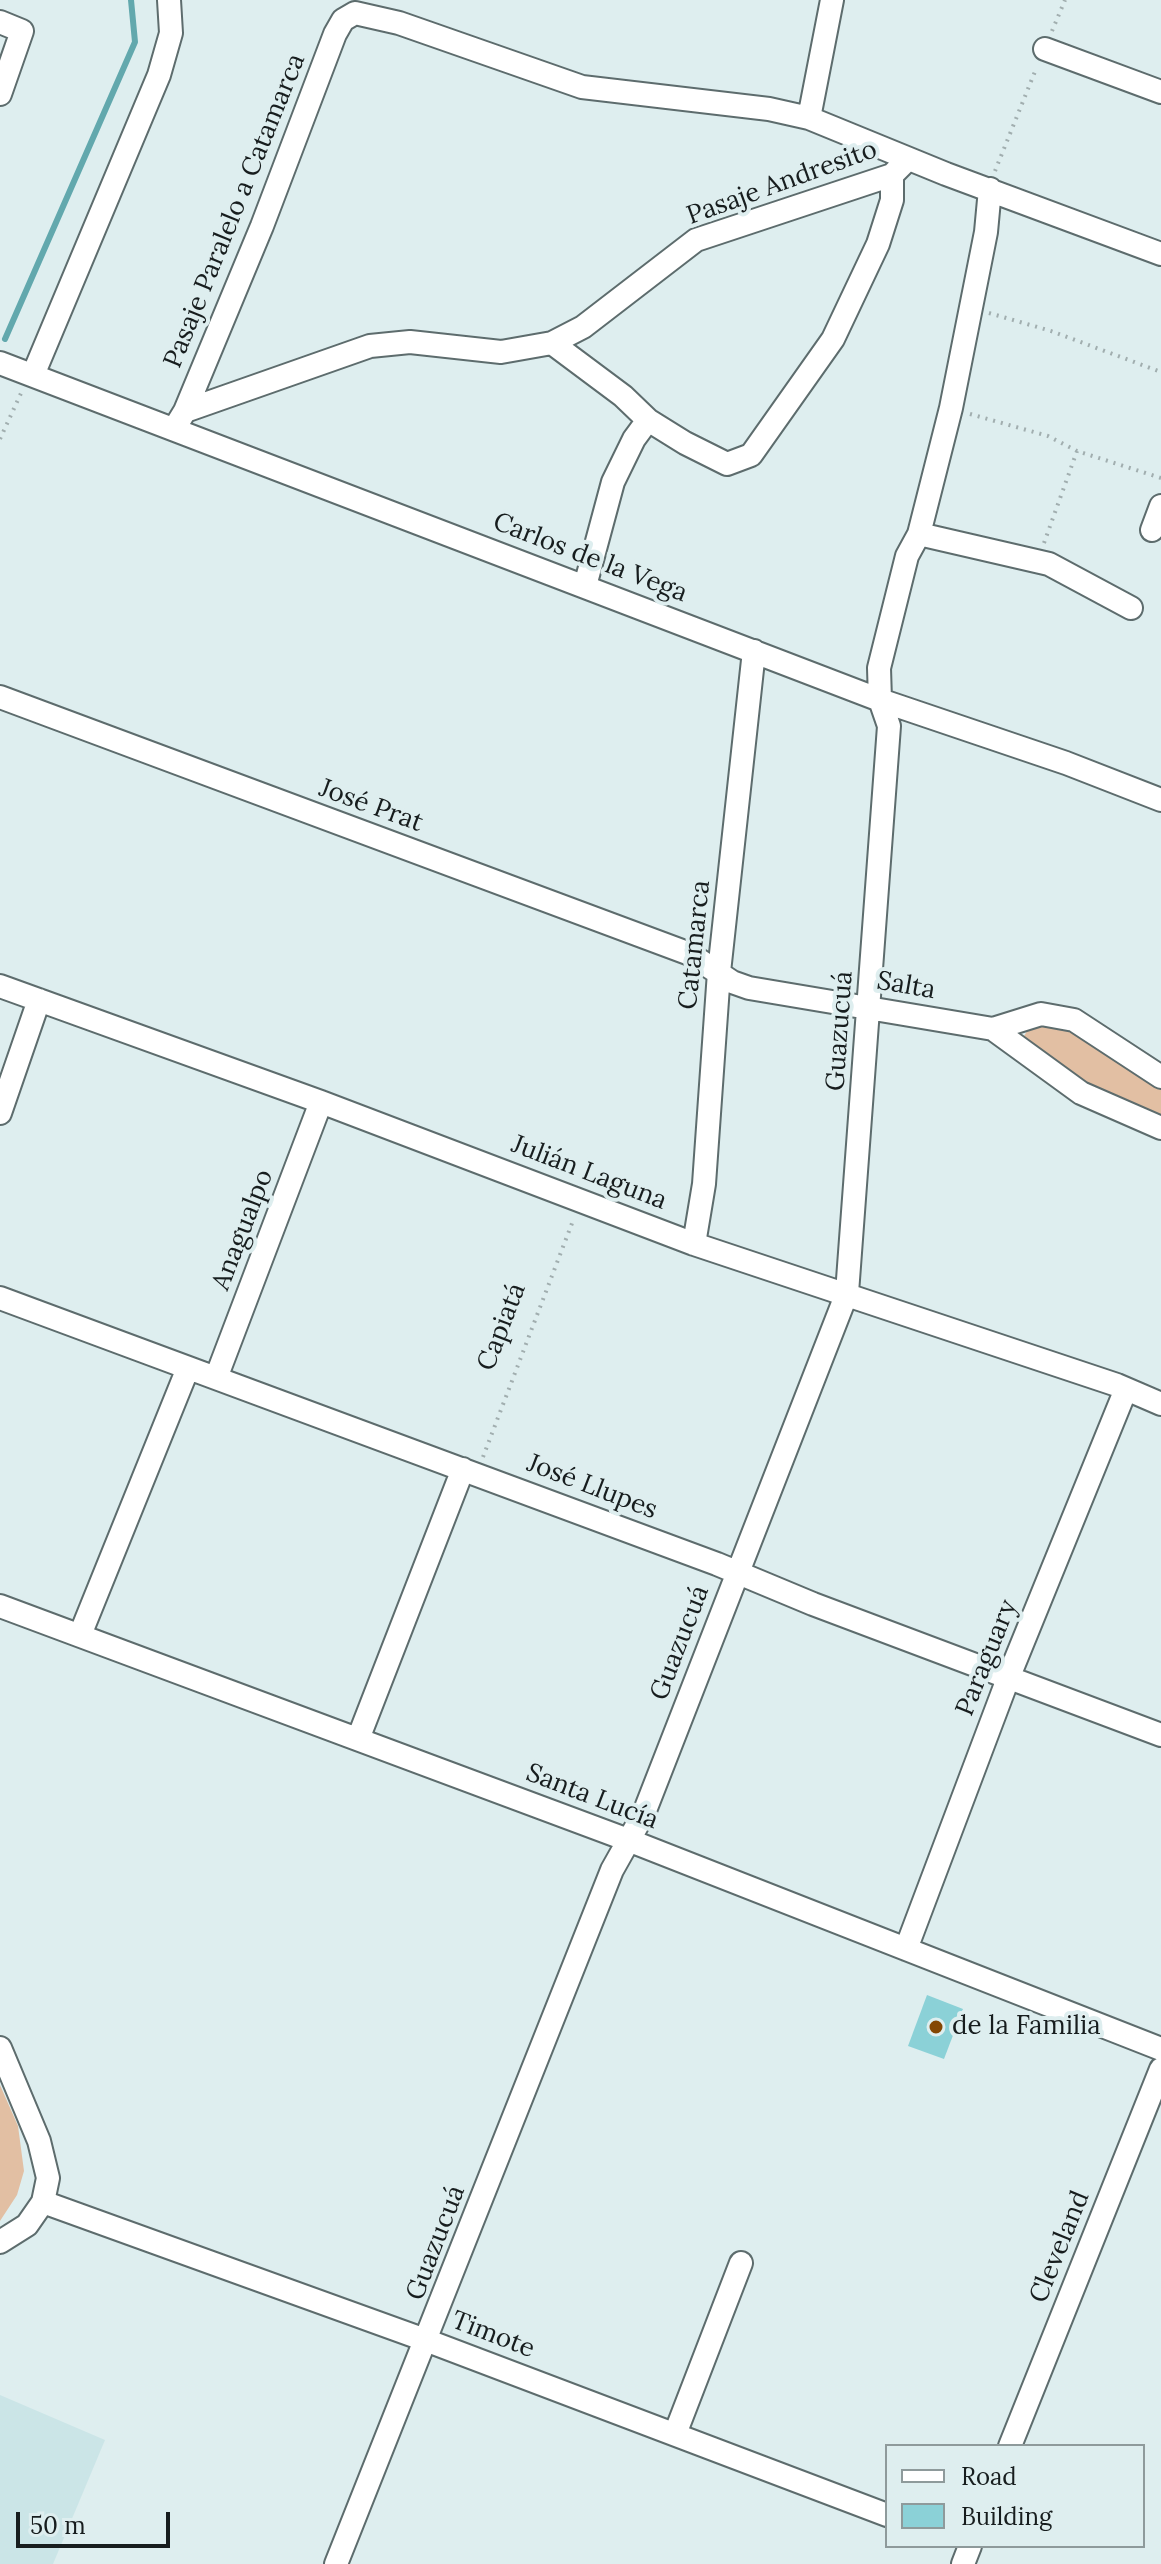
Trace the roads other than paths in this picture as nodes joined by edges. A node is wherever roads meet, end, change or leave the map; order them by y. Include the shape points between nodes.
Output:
1 (169, 0) edge
2 (832, 0) edge
3 (0, 22) edge
4 (1045, 49) road end
5 (1161, 92) edge
6 (0, 94) edge
7 (809, 118) junction
8 (908, 159) junction
9 (892, 175) junction
10 (990, 189) junction
11 (1161, 254) edge
12 (552, 343) junction
13 (0, 363) edge
14 (33, 375) junction
15 (180, 420) junction
16 (648, 420) junction
17 (1161, 506) edge
18 (1152, 530) dead end
19 (919, 534) junction
20 (585, 586) junction
21 (1131, 608) dead end
22 (754, 651) junction
23 (0, 697) edge
24 (880, 700) junction
25 (1160, 797) edge
26 (719, 972) junction
27 (0, 986) edge
28 (39, 1000) junction
29 (869, 1008) junction
30 (993, 1029) junction
31 (1161, 1077) edge
32 (321, 1102) junction
33 (0, 1113) edge
34 (1161, 1128) edge
35 (694, 1244) junction
36 (847, 1293) junction
37 (0, 1298) edge
38 (188, 1368) junction
39 (216, 1378) junction
40 (1126, 1389) junction
41 (1161, 1404) edge
42 (470, 1472) junction
43 (737, 1573) junction
44 (0, 1607) edge
45 (80, 1635) junction
46 (1009, 1676) junction
47 (1161, 1735) edge
48 (358, 1739) junction
49 (628, 1840) junction
50 (906, 1949) junction
51 (0, 2048) edge
52 (1161, 2049) edge
53 (1161, 2069) edge
54 (43, 2202) junction
55 (0, 2242) edge
56 (741, 2263) dead end
57 (428, 2341) junction
58 (675, 2434) junction
59 (1011, 2444) edge
60 (885, 2514) edge
61 (336, 2564) edge

1 - 14 street via 171,33 159,75
2 - 7 street
3 - 6 street via 22,31
4 - 5 street
7 - 8 street
7 - 15 street, Pasaje Paralelo a Catamarca via 582,87 399,23 364,13 348,15 335,34
8 - 9 street, Pasaje Andresito
8 - 10 street
9 - 12 street, Pasaje Andresito via 710,233 583,327
9 - 16 street via 892,200 878,244 833,339 751,455 727,464
10 - 11 street
10 - 19 street, Guazucuá via 951,408
12 - 15 street, Pasaje Andresito via 501,352 410,342 370,346
12 - 16 street
13 - 14 street, Carlos de la Vega
14 - 15 street, Carlos de la Vega
15 - 20 street, Carlos de la Vega
16 - 20 street via 613,482
17 - 18 street
19 - 21 street via 1038,560
19 - 24 street, Guazucuá via 907,556 879,668
20 - 22 street, Carlos de la Vega
22 - 24 street, Carlos de la Vega
22 - 26 street, Catamarca
23 - 26 street, José Prat via 675,949
24 - 25 street, Carlos de la Vega
24 - 29 street, Guazucuá via 889,726
26 - 29 street, Salta via 749,988
26 - 35 street, Catamarca via 704,1184
27 - 28 street, Julián Laguna
28 - 32 street, Julián Laguna
28 - 33 street
29 - 30 street, Salta
29 - 36 street, Guazucuá
30 - 31 street, Salta via 1041,1014 1074,1020
30 - 34 street, Salta via 1081,1093
32 - 35 street, Julián Laguna
32 - 39 street, Anagualpo
35 - 36 street, Julián Laguna
36 - 40 street, Julián Laguna
36 - 43 street, Guazucuá
37 - 38 street, José Llupes
38 - 39 street, José Llupes
38 - 45 street
39 - 42 street, José Llupes
40 - 41 street, Julián Laguna
40 - 46 street, Paraguary
42 - 43 street, José Llupes
42 - 48 street
43 - 46 street, José Llupes
43 - 49 street, Guazucuá via 644,1813
44 - 45 street, Santa Lucía
45 - 48 street, Santa Lucía
46 - 47 street, José Llupes
46 - 50 street, Paraguary
48 - 49 street, Santa Lucía
49 - 50 street, Santa Lucía
49 - 57 street, Guazucuá
50 - 52 street, Santa Lucía
51 - 54 street via 39,2141 48,2178
53 - 59 street, Cleveland
54 - 55 street via 27,2225
54 - 57 street, Timote
56 - 58 street
57 - 58 street, Timote
57 - 61 street, Guazucuá
58 - 60 street, Timote

